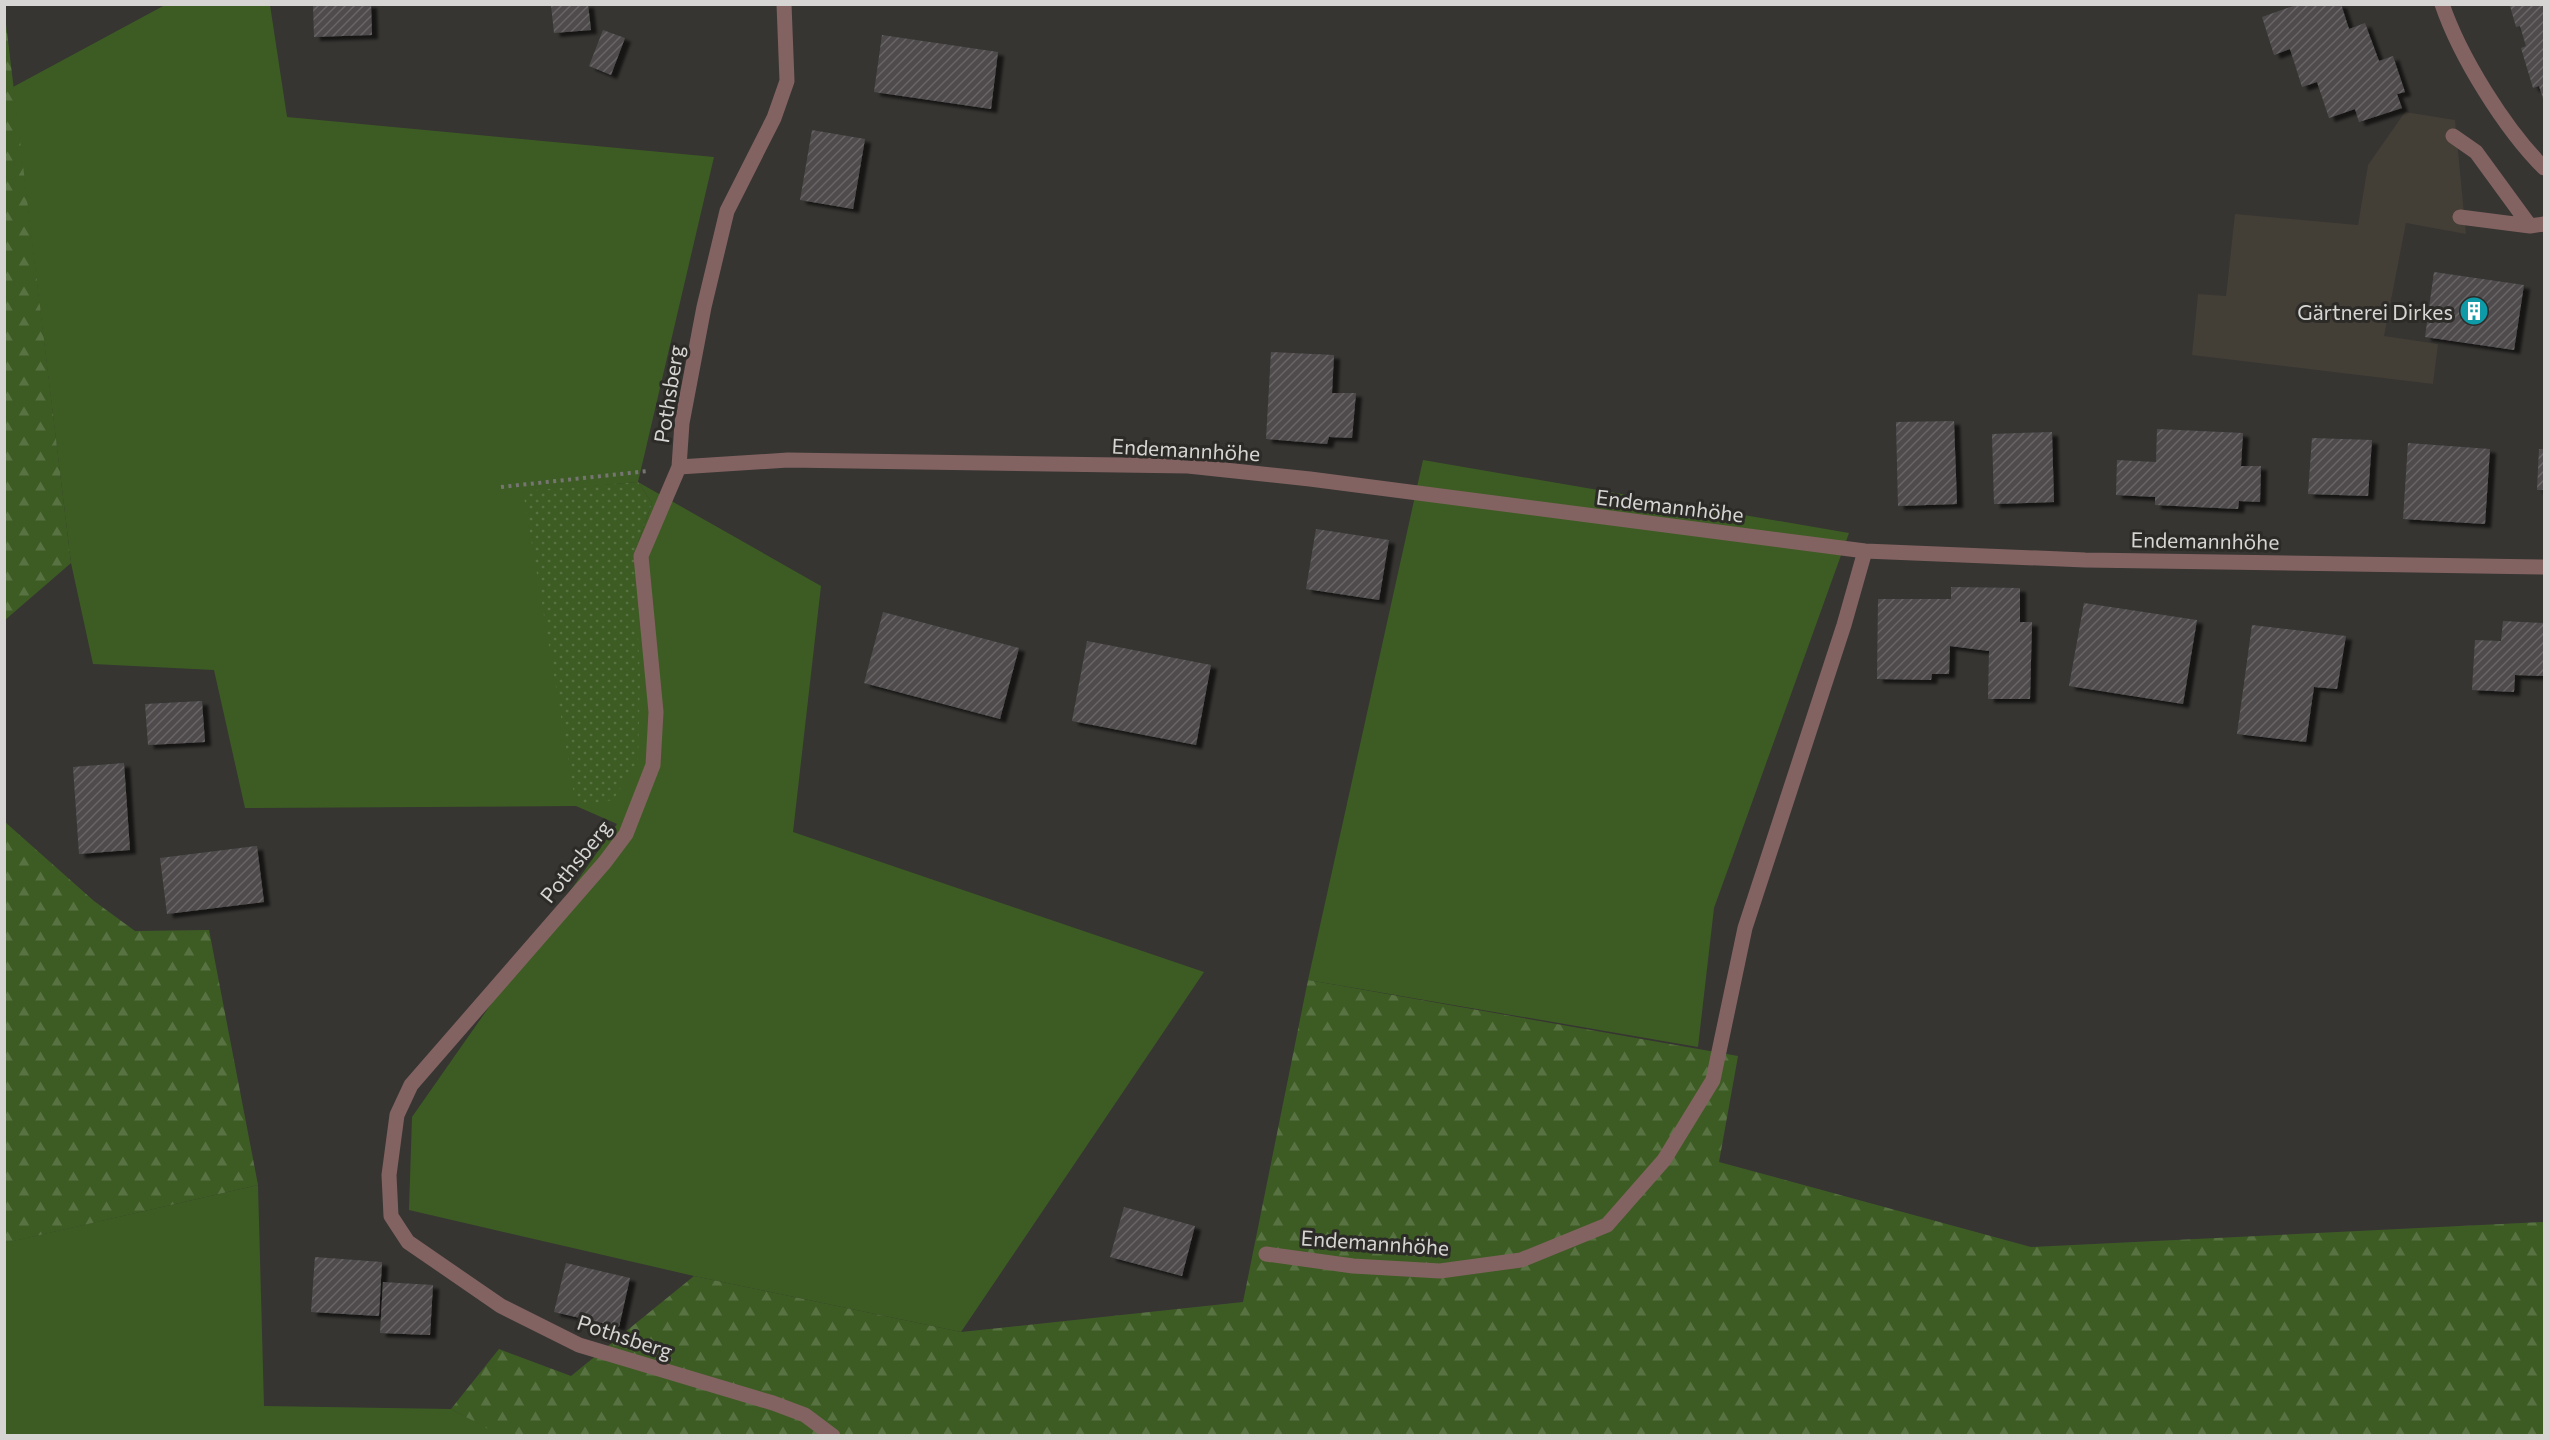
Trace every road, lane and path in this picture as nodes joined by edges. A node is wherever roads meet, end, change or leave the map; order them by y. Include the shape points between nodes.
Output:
1 (784, 4) edge
2 (2442, 4) edge
3 (2453, 136) dead end
4 (2544, 168) edge
5 (2460, 217) dead end
6 (2537, 225) edge
7 (679, 467) junction
8 (501, 487) dead end
9 (1865, 551) junction
10 (2544, 567) edge
11 (1266, 1254) dead end
12 (833, 1436) edge

1 - 7 street, Pothsberg via 787,81 774,118 727,211 682,423
2 - 4 street via 2480,82
3 - 6 street via 2476,152
5 - 6 street
7 - 8 path
7 - 9 street, Endemannhöhe via 788,460 1188,466
7 - 12 street, Pothsberg via 641,556 656,712 653,765 640,801 626,834 604,862 411,1085 397,1115 389,1175 391,1216 408,1242 501,1306 549,1331 599,1352 773,1403 805,1415
9 - 10 street, Endemannhöhe via 2085,560
9 - 11 street, Endemannhöhe via 1845,625 1745,928 1713,1080 1664,1160 1607,1225 1521,1260 1440,1271 1353,1266

